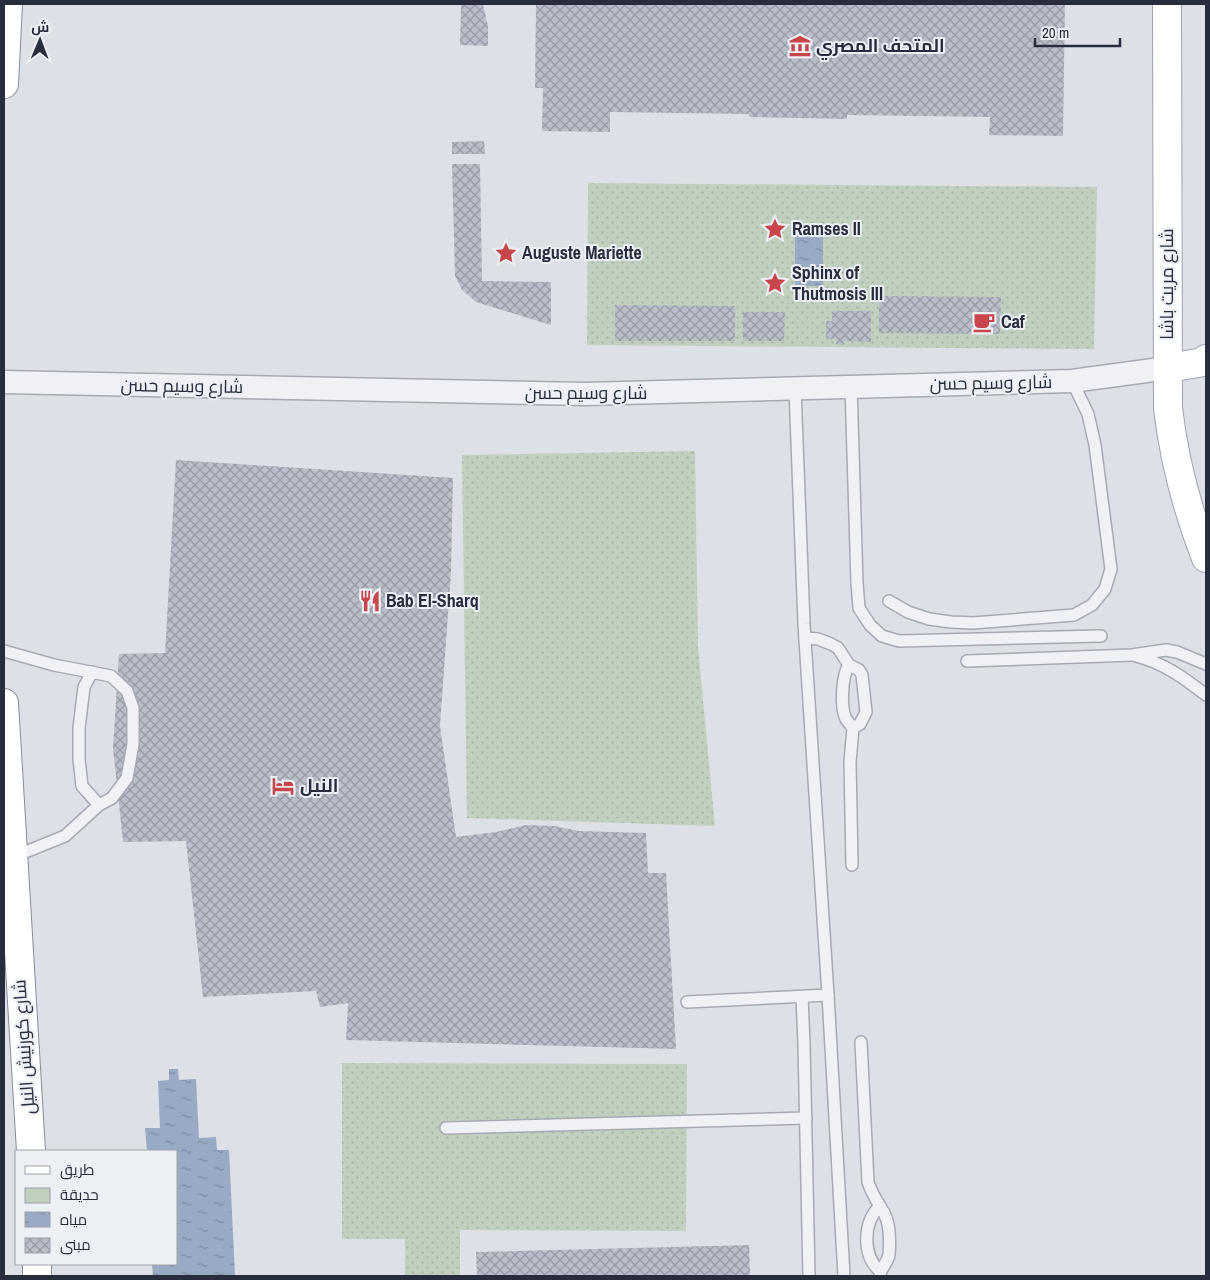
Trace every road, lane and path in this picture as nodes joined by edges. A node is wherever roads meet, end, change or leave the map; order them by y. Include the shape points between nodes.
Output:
1 (8, 4) edge
2 (1167, 4) edge
3 (4, 84) edge
4 (1206, 359) edge
5 (1168, 368) junction
6 (1072, 381) junction
7 (4, 382) edge
8 (851, 386) junction
9 (795, 389) junction
10 (1206, 558) edge
11 (889, 601) dead end
12 (1101, 636) dead end
13 (805, 638) junction
14 (4, 651) edge
15 (1132, 655) junction
16 (968, 661) dead end
17 (849, 664) junction
18 (1206, 664) edge
19 (92, 672) junction
20 (1206, 695) edge
21 (4, 703) edge
22 (854, 728) junction
23 (99, 805) junction
24 (7, 817) edge
25 (13, 857) junction
26 (852, 865) dead end
27 (828, 995) junction
28 (802, 997) junction
29 (686, 1002) dead end
30 (861, 1042) dead end
31 (806, 1118) junction
32 (446, 1128) dead end
33 (31, 1150) edge
34 (879, 1207) junction
35 (880, 1273) edge
36 (809, 1276) edge
37 (844, 1276) edge

1 - 3 main road
2 - 5 main road, شارع مريت باشا
4 - 5 main road
5 - 6 street, شارع وسيم حسن
5 - 10 main road, شارع مريت باشا via 1172,441 1179,475
6 - 8 street, شارع وسيم حسن
6 - 11 lane via 1088,414 1096,445 1111,569 1105,589 1092,605 1074,615 973,623 930,619
7 - 9 street, شارع وسيم حسن via 585,394
8 - 9 street, شارع وسيم حسن
8 - 12 lane via 857,583 859,608 870,625 882,636 899,641
9 - 13 lane
13 - 17 lane via 818,639 838,648
13 - 27 lane
14 - 19 lane
15 - 16 lane
15 - 18 lane via 1166,650
15 - 20 lane via 1171,669
17 - 22 lane via 844,678 843,705 846,718
17 - 22 lane via 862,675 866,705 864,718
19 - 23 lane via 84,687 79,759 82,786
19 - 23 lane via 111,676 127,691 133,708 128,778 112,798
21 - 24 main road, شارع كورنيش النيل
22 - 26 lane via 850,762
23 - 25 lane via 64,836
24 - 25 main road, شارع كورنيش النيل
25 - 33 main road, شارع كورنيش النيل
27 - 28 lane
27 - 37 lane
28 - 29 lane
28 - 31 lane
30 - 34 lane via 868,1182
31 - 32 lane
31 - 36 lane
34 - 35 lane via 887,1220 889,1249
34 - 35 lane via 873,1213 868,1228 869,1256

